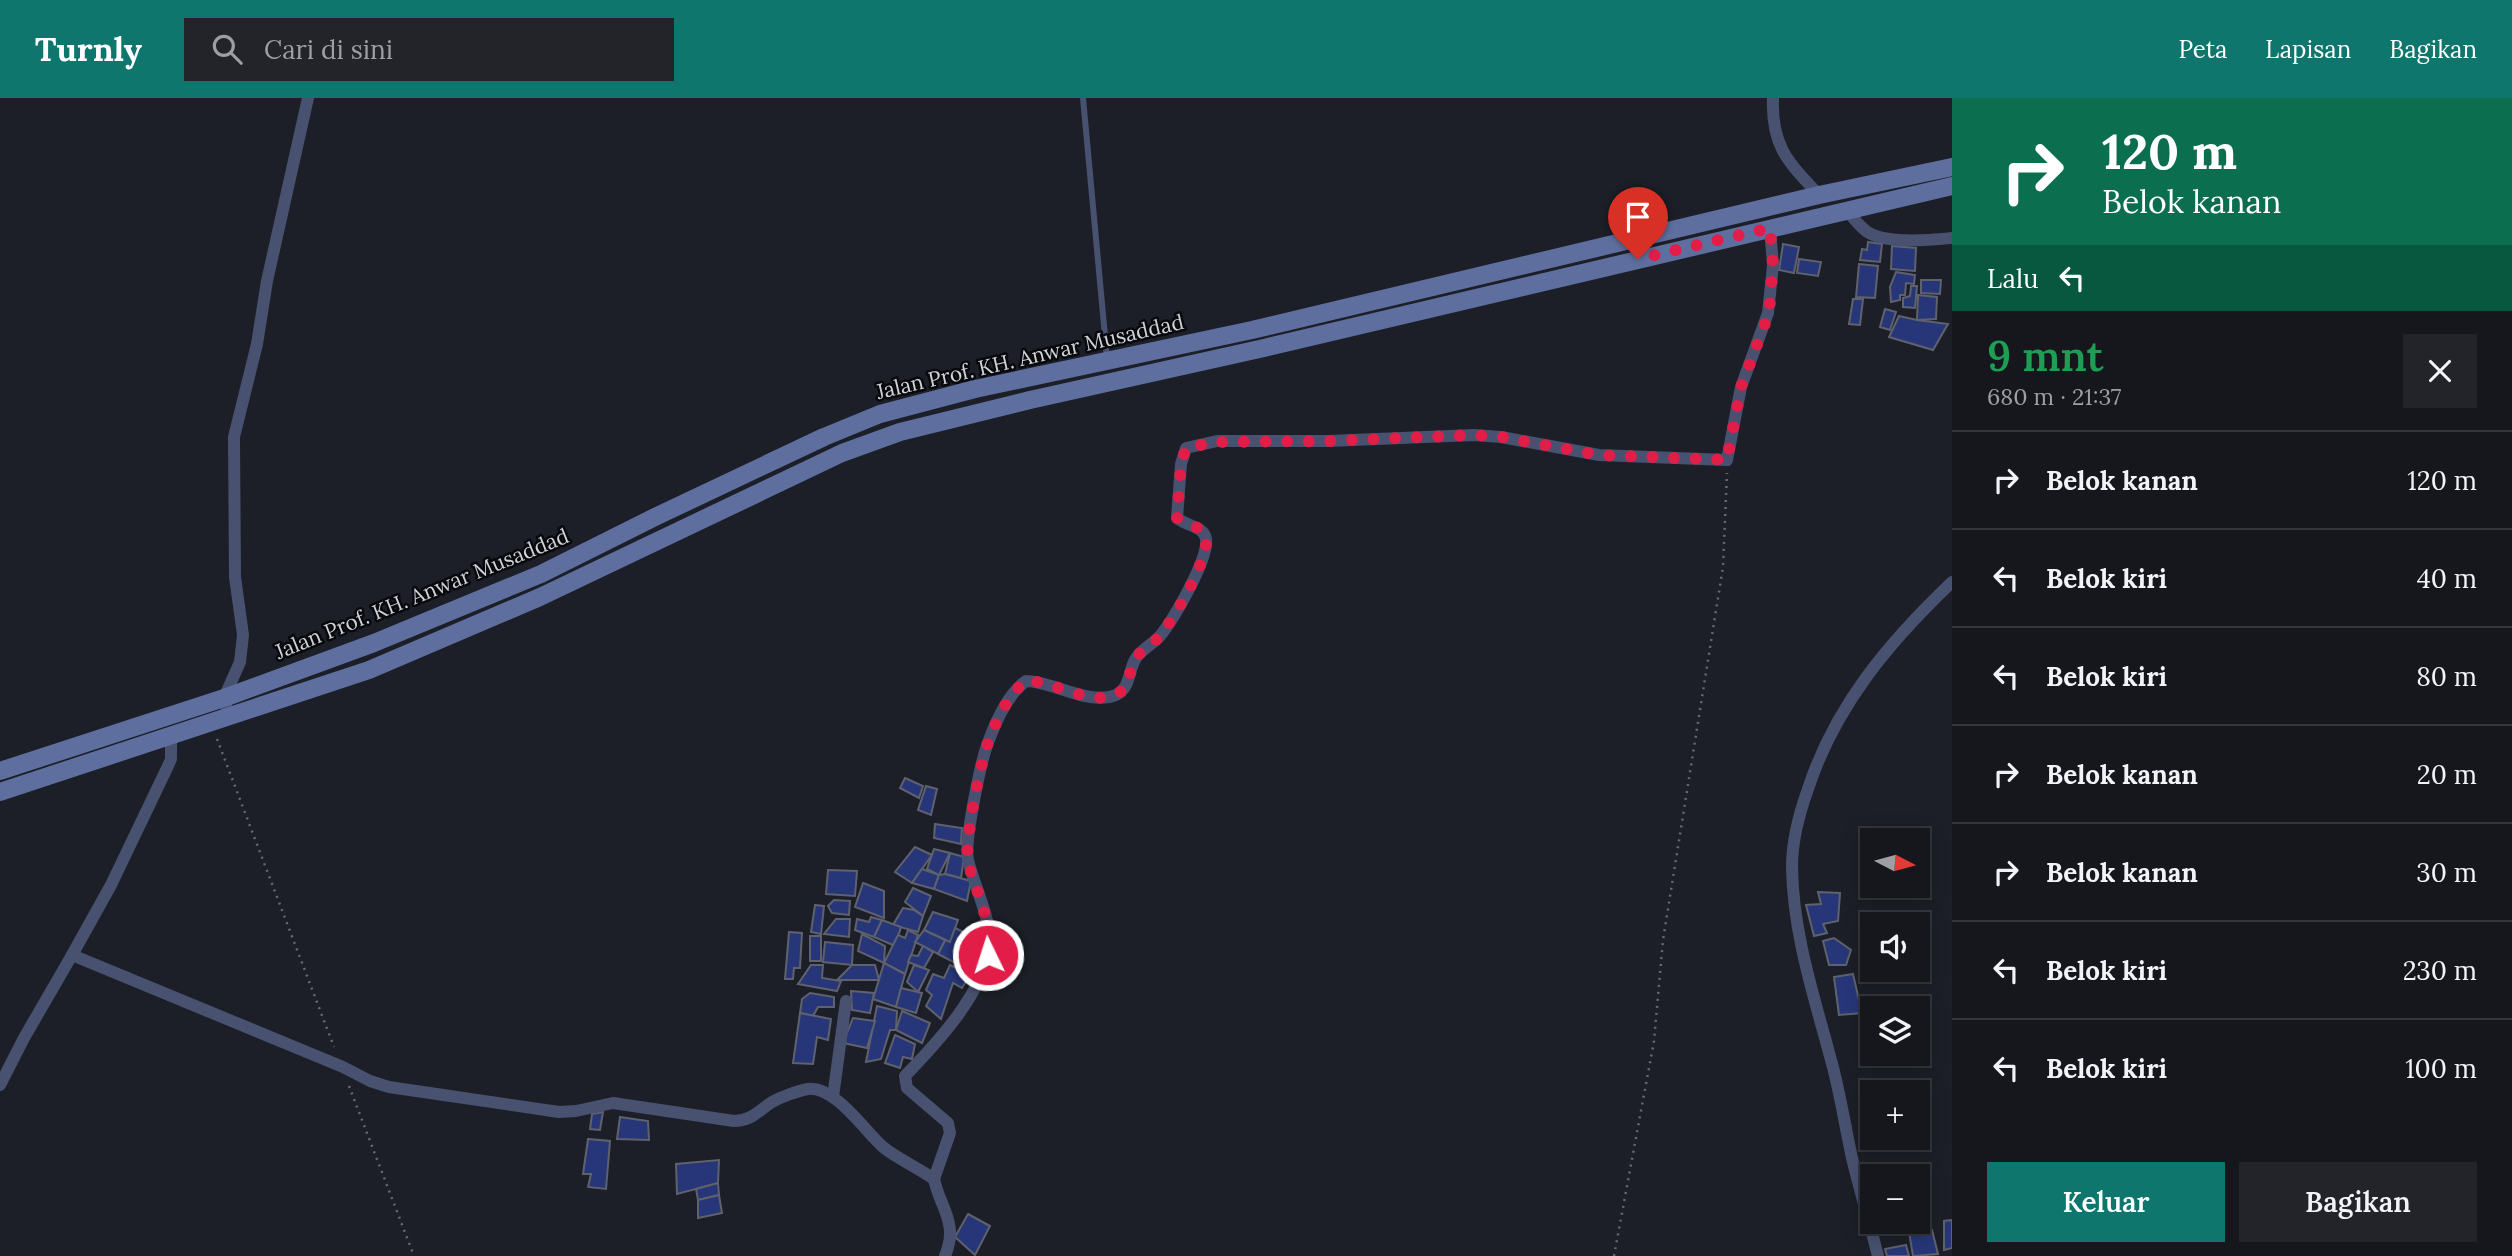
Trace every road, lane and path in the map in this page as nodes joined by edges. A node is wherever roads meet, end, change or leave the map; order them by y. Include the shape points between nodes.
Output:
1 (308, 98) edge
2 (1083, 98) edge
3 (1773, 98) edge
4 (1952, 167) edge
5 (1892, 179) junction
6 (1952, 186) edge
7 (1819, 195) junction
8 (1895, 198) junction
9 (1846, 209) junction
10 (1770, 228) junction
11 (1952, 238) edge
12 (1372, 301) junction
13 (1377, 321) junction
14 (1100, 362) junction
15 (1097, 386) junction
16 (1727, 460) junction
17 (1952, 582) edge
18 (224, 698) junction
19 (229, 717) junction
20 (211, 723) junction
21 (171, 736) junction
22 (20, 764) junction
23 (0, 771) edge
24 (27, 782) junction
25 (0, 792) edge
26 (72, 955) junction
27 (846, 1001) dead end
28 (341, 1066) junction
29 (0, 1085) edge
30 (833, 1097) junction
31 (934, 1179) junction
32 (414, 1256) edge
33 (945, 1256) edge
34 (1614, 1256) edge
35 (1878, 1256) edge

1 - 18 street via 234,437 235,577 243,635 240,662
2 - 14 lane
3 - 7 street via 1776,139 1788,161
4 - 5 street, Jalan Prof. KH. Anwar Musaddad
5 - 7 street, Jalan Prof. KH. Anwar Musaddad
5 - 8 street
6 - 8 street, Jalan Prof. KH. Anwar Musaddad
7 - 12 street, Jalan Prof. KH. Anwar Musaddad
8 - 9 street, Jalan Prof. KH. Anwar Musaddad
9 - 10 street, Jalan Prof. KH. Anwar Musaddad
9 - 11 street via 1861,227 1882,237
10 - 13 street, Jalan Prof. KH. Anwar Musaddad
10 - 16 street via 1769,313 1741,387
12 - 13 street
12 - 14 street, Jalan Prof. KH. Anwar Musaddad
13 - 15 street, Jalan Prof. KH. Anwar Musaddad
14 - 15 street
14 - 18 street, Jalan Prof. KH. Anwar Musaddad via 880,414 541,574
15 - 19 street, Jalan Prof. KH. Anwar Musaddad via 900,432 842,453 429,646
16 - 31 street via 1599,455 1474,435 1217,442 1186,448 1177,518 1199,528 1206,542 1173,619 1135,660 1129,680 1117,694 1099,698 1026,681 1009,701 989,740 968,836 968,859 990,937 988,955 952,1026 905,1076 907,1088 948,1123 950,1133
16 - 34 path via 1723,567 1663,940 1654,1041
17 - 35 street via 1893,644 1837,720 1798,819 1792,865 1801,953
18 - 19 street
18 - 22 street, Jalan Prof. KH. Anwar Musaddad
19 - 20 street, Jalan Prof. KH. Anwar Musaddad
20 - 21 street, Jalan Prof. KH. Anwar Musaddad
20 - 28 path
21 - 24 street, Jalan Prof. KH. Anwar Musaddad
21 - 26 street via 168,766
22 - 23 street, Jalan Prof. KH. Anwar Musaddad
22 - 24 street
24 - 25 street, Jalan Prof. KH. Anwar Musaddad
26 - 28 street
26 - 29 street
27 - 30 street
28 - 30 street via 389,1087 559,1112 613,1103 745,1121 773,1101 807,1089
28 - 32 path
30 - 31 street via 885,1148
31 - 33 street via 949,1224

